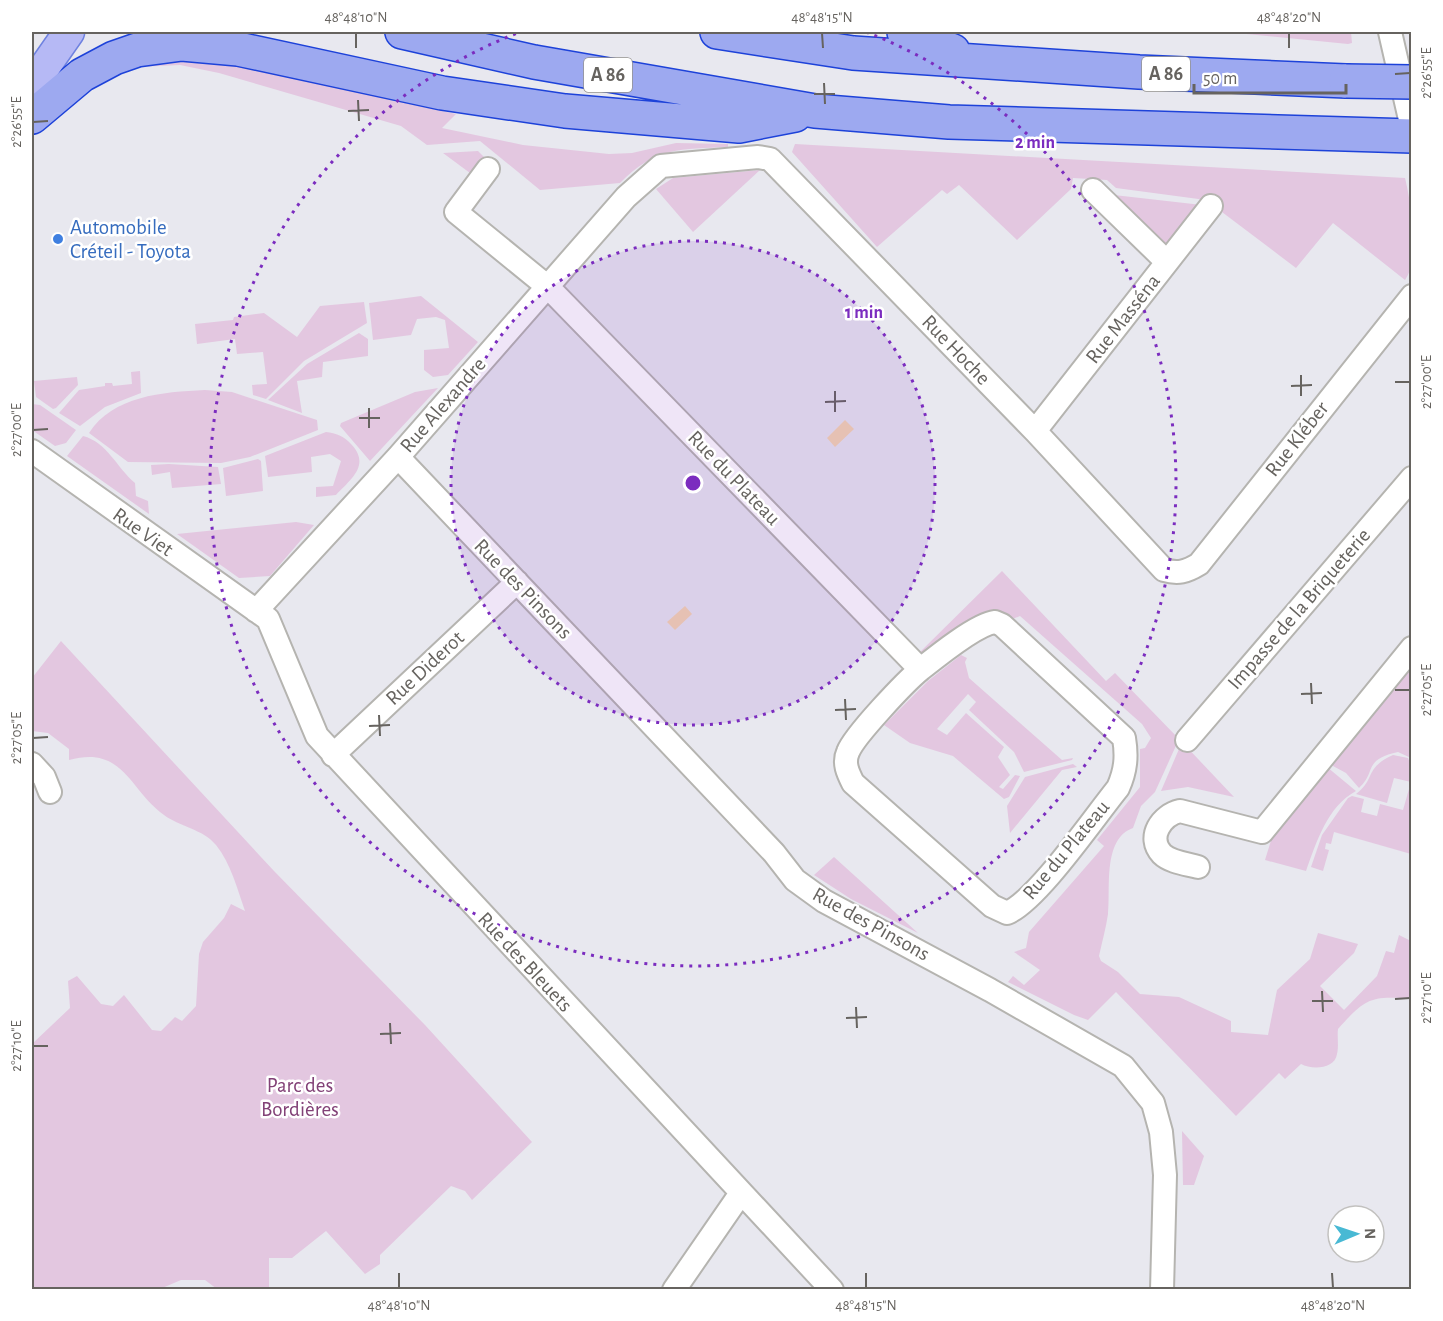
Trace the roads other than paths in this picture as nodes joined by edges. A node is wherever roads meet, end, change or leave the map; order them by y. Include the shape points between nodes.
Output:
1 (68, 32) edge
2 (402, 32) edge
3 (717, 32) edge
4 (904, 32) edge
5 (1390, 32) edge
6 (986, 63) junction
7 (32, 65) edge
8 (1412, 82) edge
9 (32, 85) edge
10 (815, 111) junction
11 (32, 117) edge
12 (1412, 128) edge
13 (1412, 136) edge
14 (488, 169) dead end
15 (1093, 190) dead end
16 (626, 197) joint
17 (1211, 206) dead end
18 (1167, 262) junction
19 (548, 287) junction
20 (1412, 296) edge
21 (1035, 431) junction
22 (32, 452) edge
23 (398, 456) junction
24 (1412, 478) edge
25 (1175, 573) joint
26 (517, 582) junction
27 (256, 611) junction
28 (1412, 648) edge
29 (920, 669) junction
30 (1187, 741) dead end
31 (333, 755) junction
32 (32, 764) edge
33 (50, 792) dead end
34 (1198, 867) dead end
35 (741, 1193) junction
36 (674, 1290) edge
37 (832, 1290) edge
38 (1162, 1290) edge

1 - 7 main road
1 - 9 main road
2 - 10 highway, A 86 via 534,62
3 - 6 highway, A 86 via 853,53
4 - 6 highway
5 - 12 street
6 - 8 highway, A 86, bridge
10 - 11 highway via 739,126 565,111 442,93 238,49 182,44 137,50 114,58 82,75
10 - 13 highway, A 86 via 949,122
14 - 19 street, Rue du Plateau via 456,212
15 - 18 street
16 - 19 street, Rue Alexandre
16 - 21 street, Rue Hoche via 661,166 770,159
17 - 18 street, Rue Masséna
18 - 21 street, Rue Masséna
19 - 23 street, Rue Alexandre
19 - 29 street, Rue du Plateau
20 - 25 street, Rue Kléber via 1199,564
21 - 25 street, Rue Hoche via 1164,570
22 - 27 street, Rue Viet
23 - 26 street, Rue des Pinsons
23 - 27 street, Rue Alexandre
24 - 30 street, Impasse de la Briqueterie
26 - 31 street, Rue Diderot
26 - 38 street, Rue des Pinsons via 802,885 824,901 1123,1066 1153,1103 1161,1131 1165,1175
27 - 31 street, Rue des Bleuets via 268,619 317,736
28 - 34 street via 1262,832 1180,811 1161,821 1156,830 1162,854
29 - 29 street, Rue du Plateau via 858,738 847,753 846,768 853,783 992,906 1007,913 1043,881 1118,788 1125,773 1124,738 995,622
31 - 35 street, Rue des Bleuets
32 - 33 street via 44,777
35 - 36 street
35 - 37 street, Rue des Bleuets

